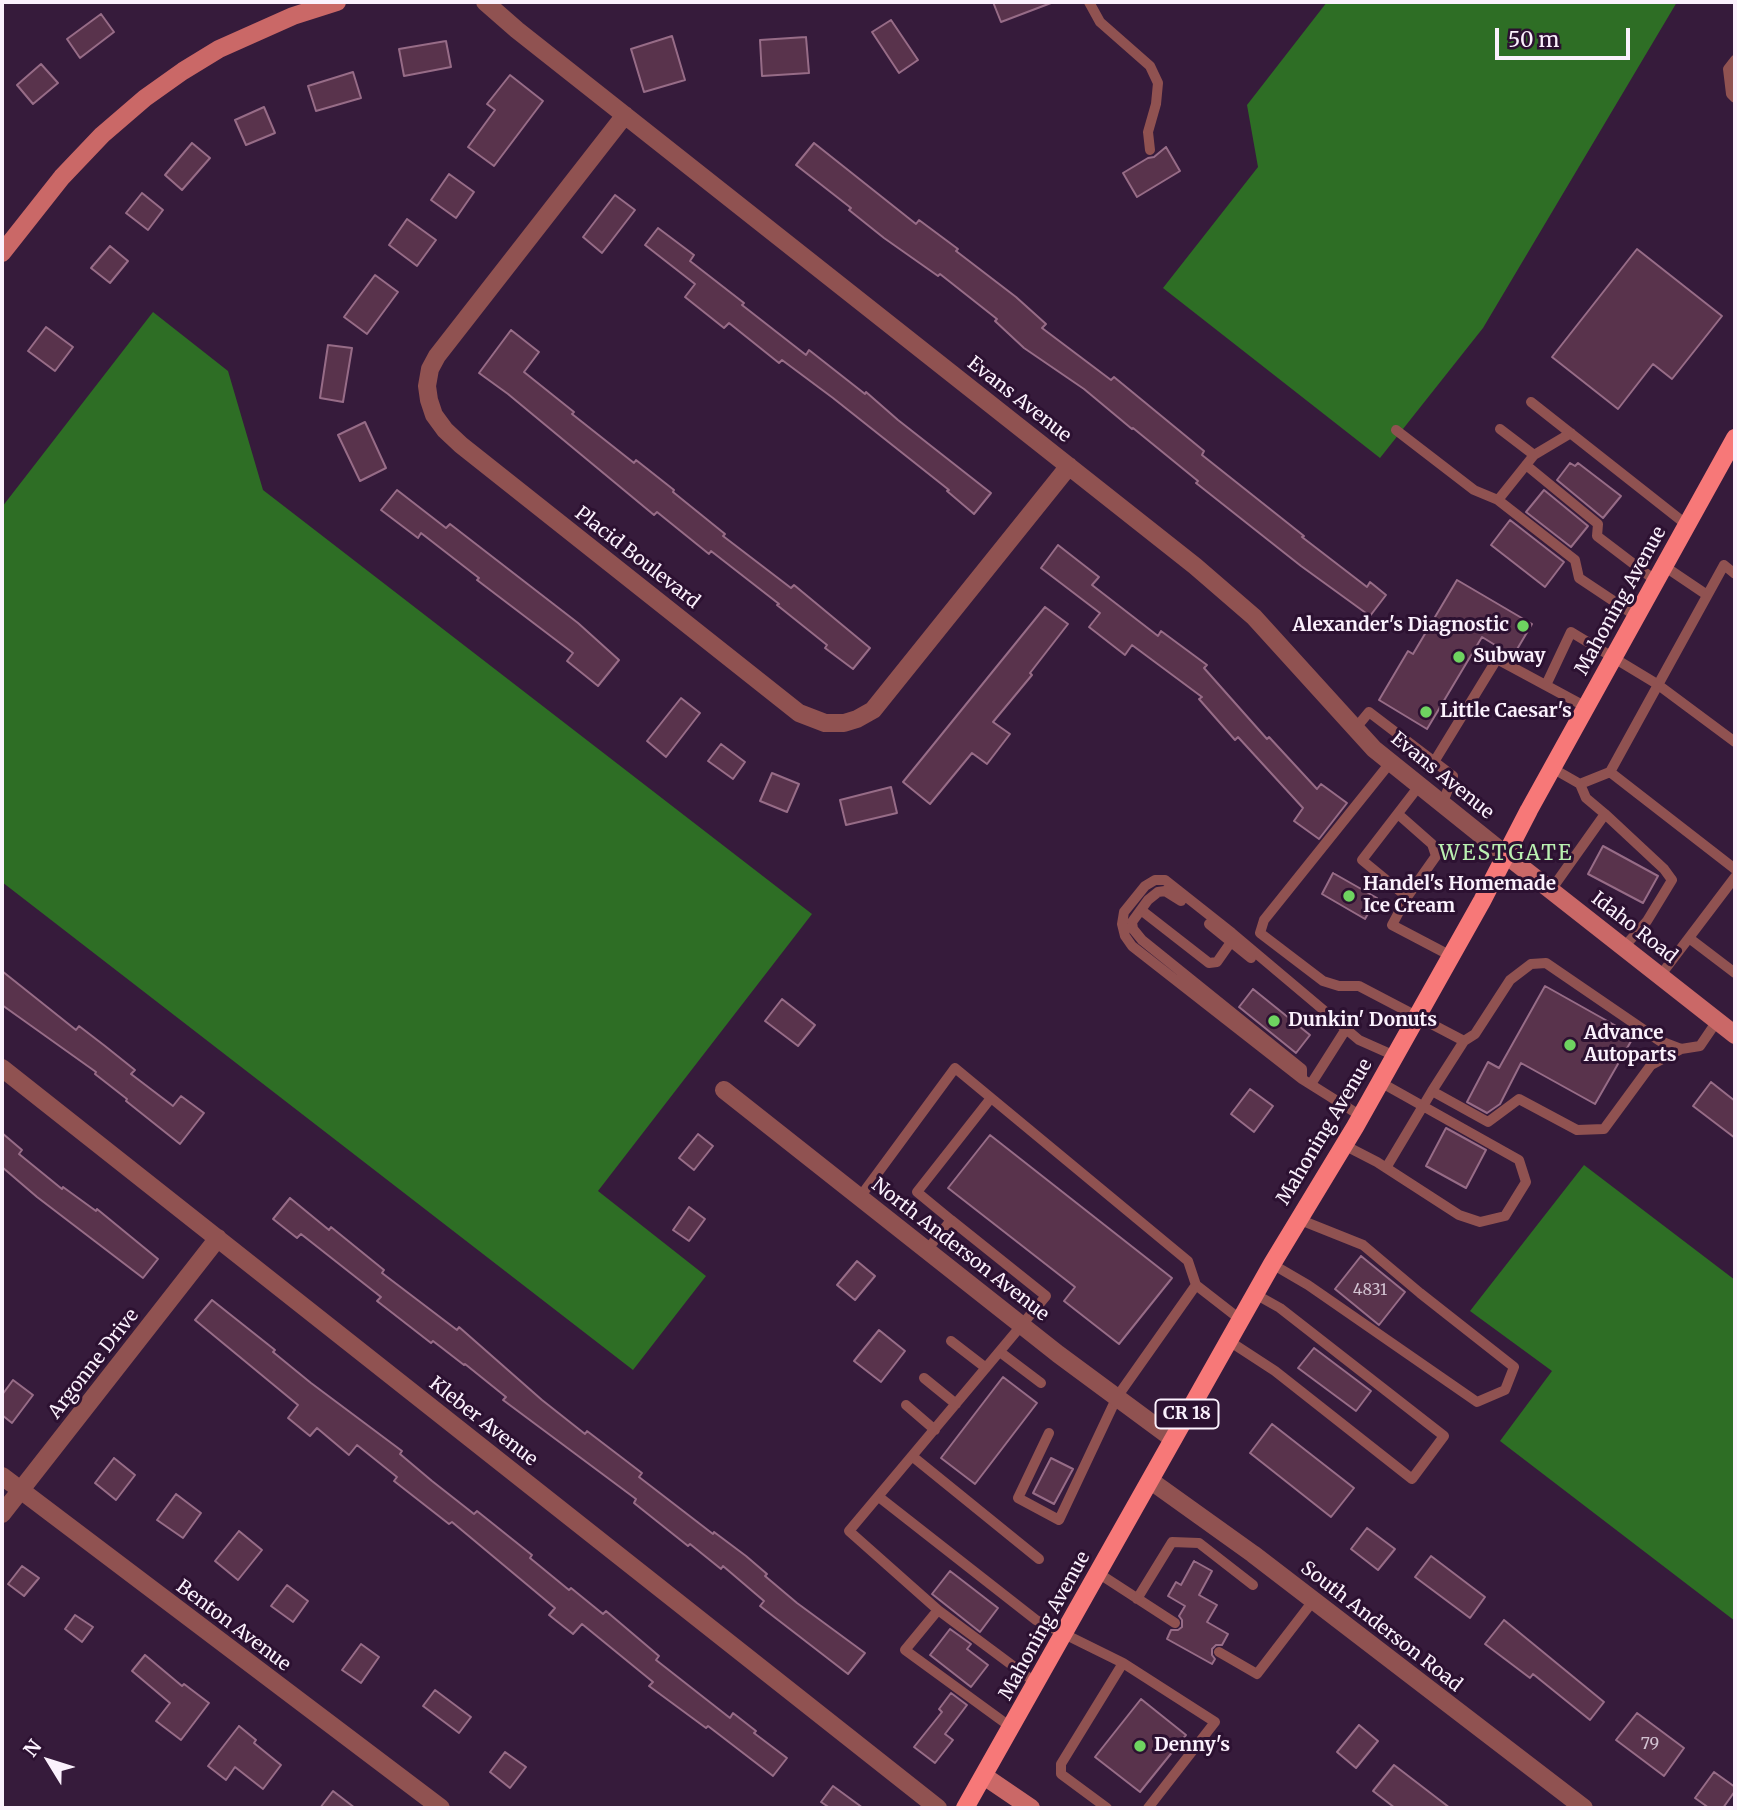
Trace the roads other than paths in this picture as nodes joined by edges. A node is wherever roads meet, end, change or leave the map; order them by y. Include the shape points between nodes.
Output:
1 (337, 2) edge
2 (485, 2) edge
3 (1089, 2) edge
4 (1735, 60) edge
5 (1735, 97) edge
6 (625, 115) junction
7 (1150, 150) dead end
8 (2, 253) edge
9 (1531, 402) dead end
10 (1500, 429) dead end
11 (1396, 430) dead end
12 (1571, 433) junction
13 (1735, 438) edge
14 (1534, 455) junction
15 (1526, 465) junction
16 (1069, 466) junction
17 (1497, 500) junction
18 (1687, 525) junction
19 (1660, 573) junction
20 (1735, 574) edge
21 (1707, 595) junction
22 (1636, 616) junction
23 (1613, 659) junction
24 (1657, 684) junction
25 (1546, 685) junction
26 (1586, 707) junction
27 (1355, 729) junction
28 (1735, 742) edge
29 (1434, 762) junction
30 (1390, 763) junction
31 (1552, 768) junction
32 (1610, 772) junction
33 (1580, 784) junction
34 (1419, 786) junction
35 (1443, 805) junction
36 (1398, 814) junction
37 (1605, 814) junction
38 (1506, 855) junction
39 (1735, 869) edge
40 (1735, 877) edge
41 (1551, 890) junction
42 (1407, 897) junction
43 (1141, 910) junction
44 (1689, 938) junction
45 (1231, 942) junction
46 (1623, 947) junction
47 (1258, 955) junction
48 (1451, 956) junction
49 (1735, 973) edge
50 (1660, 975) junction
51 (1417, 1017) junction
52 (1717, 1021) junction
53 (1346, 1029) junction
54 (1735, 1035) edge
55 (1464, 1041) junction
56 (1681, 1049) junction
57 (1395, 1056) junction
58 (2, 1068) edge
59 (1307, 1082) junction
60 (1380, 1082) junction
61 (724, 1090) dead end
62 (1432, 1091) junction
63 (990, 1098) junction
64 (1423, 1105) junction
65 (1361, 1116) junction
66 (1344, 1145) junction
67 (1386, 1168) junction
68 (860, 1197) junction
69 (1298, 1219) junction
70 (951, 1220) junction
71 (218, 1238) junction
72 (927, 1250) junction
73 (1272, 1264) junction
74 (1196, 1284) junction
75 (1255, 1294) junction
76 (1241, 1320) junction
77 (1022, 1325) junction
78 (951, 1340) dead end
79 (1228, 1341) junction
80 (1000, 1352) junction
81 (986, 1368) junction
82 (924, 1378) dead end
83 (1041, 1383) dead end
84 (1117, 1397) junction
85 (906, 1405) dead end
86 (956, 1405) junction
87 (935, 1430) junction
88 (1049, 1433) dead end
89 (1173, 1439) junction
90 (912, 1457) junction
91 (2, 1476) edge
92 (1151, 1481) junction
93 (20, 1490) junction
94 (879, 1497) junction
95 (2, 1514) edge
96 (1211, 1523) junction
97 (1199, 1543) junction
98 (1040, 1559) dead end
99 (1098, 1573) junction
100 (1253, 1585) dead end
101 (1138, 1599) junction
102 (1313, 1601) junction
103 (939, 1611) junction
104 (1175, 1623) dead end
105 (1064, 1635) junction
106 (1219, 1651) dead end
107 (1123, 1663) junction
108 (1036, 1683) junction
109 (1012, 1728) junction
110 (984, 1776) junction
111 (442, 1808) edge
112 (938, 1808) edge
113 (965, 1808) edge
114 (1031, 1808) edge
115 (1107, 1808) edge
116 (1149, 1808) edge
117 (1584, 1808) edge

1 - 8 street via 293,16 219,50 145,98 62,177
2 - 6 street, Evans Avenue
3 - 7 lane via 1100,22 1150,66 1158,83 1147,132
4 - 5 lane via 1728,69
6 - 16 street, Evans Avenue
6 - 16 street, Placid Boulevard via 437,356 430,369 429,400 434,415 461,444 788,704 825,723 844,723 873,710
9 - 12 lane
10 - 14 lane
11 - 17 lane via 1474,490
12 - 14 lane
12 - 18 lane
13 - 18 main road, Mahoning Avenue / CR 18
14 - 15 lane
15 - 17 lane
15 - 19 lane via 1598,524 1597,536
16 - 27 street, Evans Avenue via 1254,617
17 - 22 lane via 1575,560 1579,578
18 - 19 main road, Mahoning Avenue / CR 18
19 - 21 lane
19 - 22 main road, Mahoning Avenue / CR 18
20 - 21 lane via 1724,565
21 - 24 lane
22 - 23 main road, Mahoning Avenue / CR 18
23 - 24 lane
23 - 25 lane via 1571,632
23 - 26 main road, Mahoning Avenue / CR 18
24 - 28 lane
24 - 32 lane
25 - 26 lane
25 - 29 lane via 1497,659
26 - 31 main road, Mahoning Avenue / CR 18
27 - 29 lane via 1368,712
27 - 30 street, Evans Avenue
29 - 35 lane via 1452,776
30 - 34 street, Evans Avenue
30 - 51 lane via 1264,920 1260,933 1323,981 1359,986
31 - 33 lane
31 - 38 main road, Mahoning Avenue / CR 18
32 - 33 lane
32 - 39 lane
33 - 37 lane via 1586,798
34 - 35 street, Evans Avenue
34 - 36 lane
35 - 38 street, Evans Avenue
36 - 42 lane via 1432,844 1436,856
36 - 42 lane via 1362,860
37 - 41 lane
37 - 46 lane via 1672,880 1647,921
38 - 41 street, Idaho Road
38 - 48 main road, Mahoning Avenue / CR 18
40 - 44 lane
41 - 46 street, Idaho Road
42 - 48 lane via 1391,925
43 - 45 lane via 1158,892 1165,891
43 - 45 lane via 1209,963 1217,962
43 - 59 lane via 1132,922 1142,940 1302,1069
44 - 49 lane
44 - 50 lane
45 - 47 lane via 1249,957
46 - 50 street, Idaho Road
47 - 53 lane
47 - 59 lane via 1165,880 1145,886 1124,912 1122,925 1132,946
48 - 51 main road, Mahoning Avenue / CR 18
50 - 52 street, Idaho Road
51 - 55 lane
51 - 57 main road, Mahoning Avenue / CR 18
52 - 54 street, Idaho Road
52 - 56 lane via 1700,1046
53 - 57 lane
53 - 59 lane
55 - 56 lane via 1475,1034 1510,980 1531,964 1546,963 1660,1041
55 - 62 lane
56 - 62 lane via 1651,1065 1604,1129 1577,1130 1519,1099 1488,1122
57 - 60 main road, Mahoning Avenue / CR 18
58 - 71 street, Kleber Avenue
59 - 65 lane
60 - 64 lane
60 - 65 main road, Mahoning Avenue / CR 18
61 - 68 street, North Anderson Avenue
62 - 64 lane
63 - 68 lane via 955,1068
63 - 70 lane via 918,1192
63 - 74 lane via 1188,1261
64 - 67 lane
64 - 67 lane via 1519,1160 1526,1182 1505,1216 1480,1222 1459,1215
65 - 66 main road, Mahoning Avenue / CR 18
66 - 67 lane
66 - 69 main road, Mahoning Avenue / CR 18
68 - 72 street, North Anderson Avenue
69 - 73 main road, Mahoning Avenue / CR 18
69 - 73 lane via 1363,1245 1514,1367 1505,1390 1477,1402
70 - 72 lane
70 - 77 lane via 1046,1296
71 - 93 street, Argonne Drive
71 - 112 street, Kleber Avenue
72 - 77 street, North Anderson Avenue
73 - 75 main road, Mahoning Avenue / CR 18
74 - 76 lane
74 - 84 lane
75 - 76 main road, Mahoning Avenue / CR 18
75 - 79 lane via 1280,1308 1444,1436 1412,1479 1275,1371
76 - 79 main road, Mahoning Avenue / CR 18
77 - 80 lane
77 - 84 street, North Anderson Avenue
78 - 81 lane
79 - 89 main road, Mahoning Avenue / CR 18
80 - 81 lane
80 - 83 lane
81 - 86 lane
82 - 86 lane
84 - 88 lane via 1059,1520 1017,1498
84 - 89 street, North Anderson Avenue
85 - 87 lane
86 - 87 lane
87 - 90 lane
89 - 92 main road, Mahoning Avenue / CR 18
90 - 94 lane
90 - 98 lane
91 - 93 street, Benton Avenue
92 - 96 street, South Anderson Road
92 - 99 main road, Mahoning Avenue / CR 18
93 - 95 street, Argonne Drive
93 - 111 street, Benton Avenue
94 - 103 lane via 849,1531
94 - 105 lane via 1036,1620
96 - 97 lane
96 - 102 street, South Anderson Road
97 - 100 lane
97 - 101 lane via 1172,1542
99 - 101 lane
99 - 105 main road, Mahoning Avenue / CR 18
101 - 104 lane
102 - 106 lane via 1257,1674
102 - 117 street, South Anderson Road
103 - 108 lane
103 - 109 lane via 905,1650
105 - 107 lane
105 - 108 main road, Mahoning Avenue / CR 18
107 - 115 lane via 1061,1764 1061,1774
107 - 116 lane via 1215,1722
108 - 109 main road, Mahoning Avenue / CR 18
109 - 110 main road, Mahoning Avenue / CR 18
110 - 113 main road, Mahoning Avenue / CR 18
110 - 114 street

